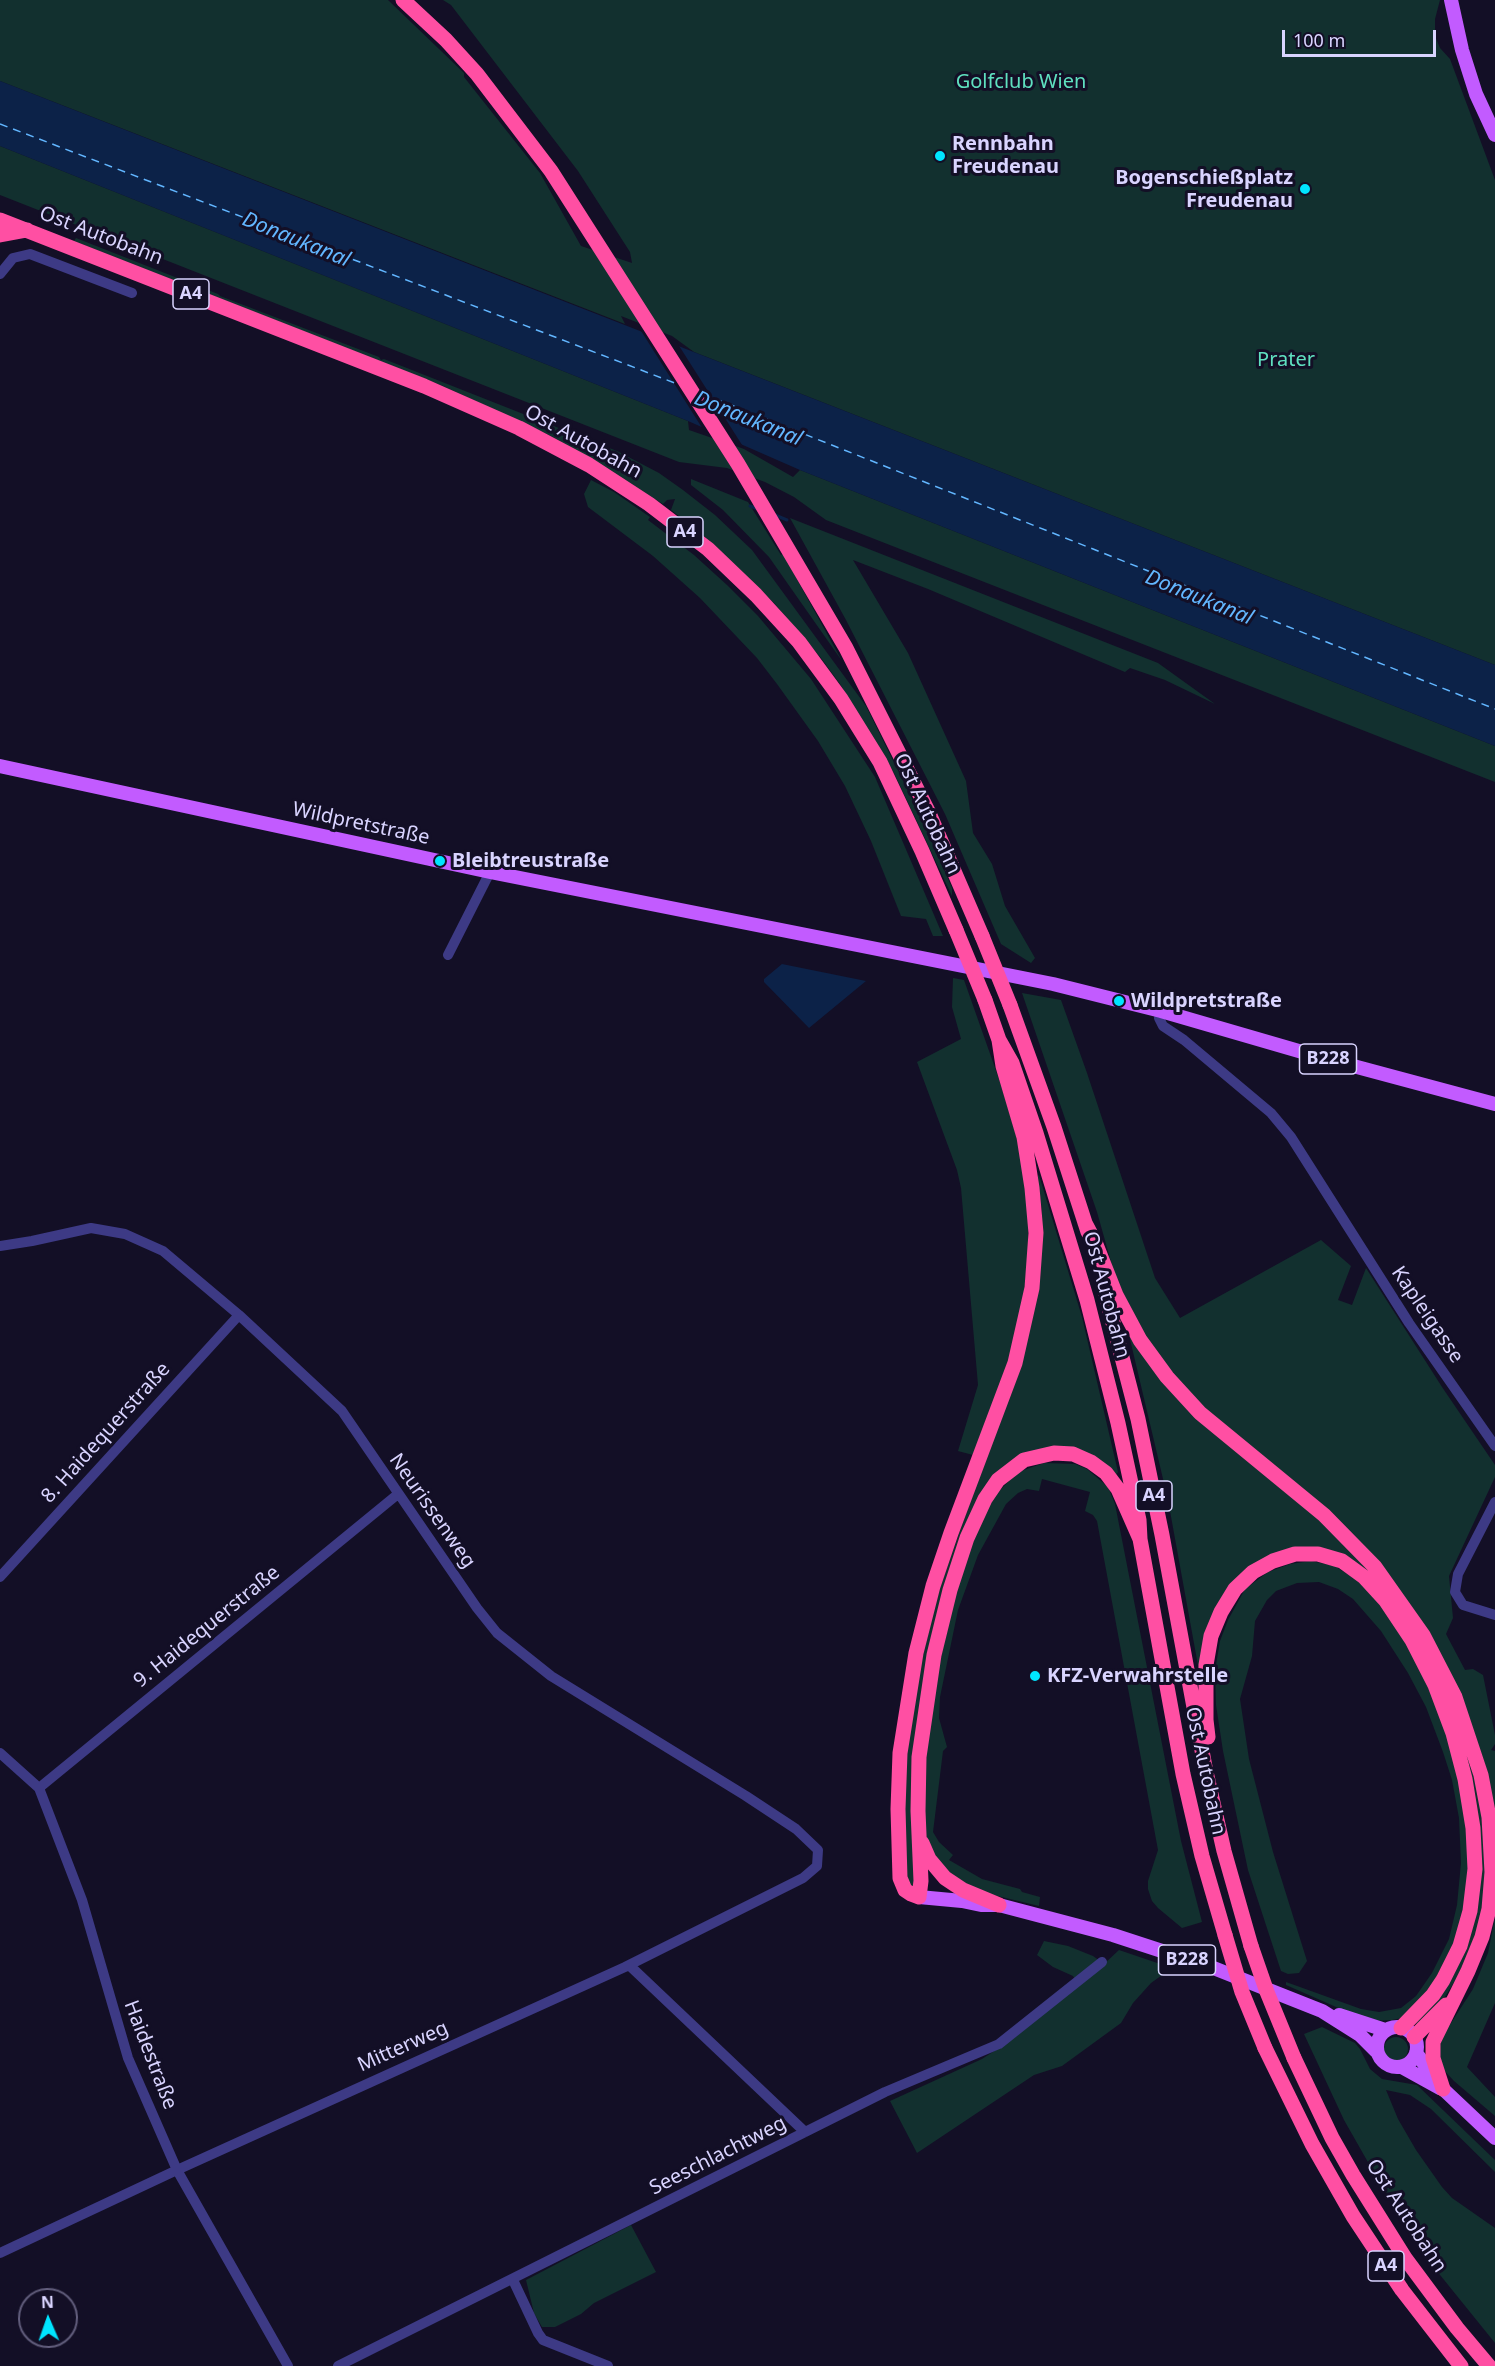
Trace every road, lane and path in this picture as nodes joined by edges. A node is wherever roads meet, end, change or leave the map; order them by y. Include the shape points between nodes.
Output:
1 (403, 0) edge
2 (1450, 0) edge
3 (1495, 135) edge
4 (0, 219) edge
5 (27, 230) junction
6 (0, 235) edge
7 (0, 274) edge
8 (132, 293) dead end
9 (0, 766) edge
10 (490, 872) junction
11 (448, 955) dead end
12 (1161, 1011) junction
13 (999, 1040) junction
14 (1495, 1104) edge
15 (1085, 1223) junction
16 (0, 1246) edge
17 (239, 1315) junction
18 (1495, 1446) edge
19 (398, 1494) junction
20 (1495, 1502) edge
21 (1140, 1539) junction
22 (0, 1577) edge
23 (1495, 1615) edge
24 (0, 1753) edge
25 (1206, 1772) junction
26 (39, 1788) junction
27 (919, 1834) junction
28 (817, 1866) joint
29 (919, 1898) junction
30 (999, 1905) junction
31 (1102, 1962) dead end
32 (629, 1965) junction
33 (1458, 1991) junction
34 (1322, 2011) junction
35 (1401, 2028) junction
36 (1385, 2031) junction
37 (1414, 2037) junction
38 (1377, 2051) junction
39 (1416, 2053) junction
40 (1402, 2067) junction
41 (1443, 2089) junction
42 (805, 2132) junction
43 (1495, 2138) edge
44 (177, 2170) junction
45 (0, 2253) edge
46 (513, 2280) junction
47 (288, 2366) edge
48 (338, 2366) edge
49 (608, 2366) edge
50 (1461, 2366) edge
51 (1489, 2366) edge

1 - 15 highway, Ost Autobahn / A4, bridge via 477,74 544,162 790,549 846,648 900,754 982,936 1054,1127
2 - 3 main road via 1462,50
4 - 5 highway, Ost Autobahn / A4
5 - 6 highway
5 - 13 highway, Ost Autobahn / A4, bridge via 424,386 519,428 589,465 708,549 799,642 842,699 880,762 956,930
7 - 8 street via 14,258 30,254
9 - 10 main road, Wildpretstraße
10 - 11 street
10 - 12 main road, Wildpretstraße via 1053,984
12 - 14 main road, B228
12 - 18 street, Kapleigasse via 1163,1026 1271,1113 1291,1137 1409,1323
13 - 21 highway, Ost Autobahn / A4 via 1012,1063 1036,1132 1087,1300 1118,1423
13 - 29 highway via 1024,1137 1032,1188 1036,1233 1032,1288 1015,1363 933,1586 910,1682 900,1753 899,1869 905,1890
15 - 25 highway, Ost Autobahn / A4 via 1138,1419
15 - 33 highway via 1116,1295 1140,1340 1167,1377 1200,1413 1324,1515 1375,1568 1442,1668 1481,1776 1491,1851 1486,1923
16 - 17 street, Neurissenweg via 91,1228 125,1234 163,1251
17 - 19 street, Neurissenweg via 342,1411
17 - 22 street, 8. Haidequerstraße
19 - 26 street, 9. Haidequerstraße
19 - 28 street, Neurissenweg via 497,1633 551,1676 796,1829 818,1850
20 - 23 street via 1458,1574 1455,1592 1463,1605
21 - 27 highway via 1113,1482 1083,1457 1063,1453 1034,1456 998,1480 967,1538 940,1627 920,1748
21 - 50 highway, Ost Autobahn / A4, bridge via 1183,1774 1202,1856 1242,1992 1312,2144 1353,2216 1402,2290
24 - 26 street, Haidestraße
25 - 35 highway via 1210,1749 1206,1665 1211,1636 1235,1589 1263,1566 1295,1554 1318,1554 1342,1561 1386,1600 1435,1685 1456,1745 1473,1827 1475,1869 1470,1911 1460,1946 1433,1995
25 - 51 highway, Ost Autobahn / A4, bridge via 1251,1946 1294,2058 1332,2138 1405,2258
26 - 44 street, Haidestraße via 82,1900 128,2058
27 - 29 highway
27 - 30 highway via 929,1859 945,1878
28 - 32 street, Mitterweg via 803,1878
29 - 30 main road, B228
30 - 34 main road, B228 via 1124,1939 1221,1971
31 - 42 street, Seeschlachtweg via 999,2044 885,2091
32 - 42 street
32 - 44 street, Mitterweg
33 - 37 highway
33 - 41 highway via 1433,2042 1433,2058
34 - 36 main road, B228
34 - 38 main road, B228
35 - 36 main road
35 - 37 main road
36 - 38 main road via 1378,2039
37 - 39 main road
38 - 40 main road via 1383,2063
39 - 40 main road
39 - 41 main road
40 - 41 main road
41 - 43 main road
42 - 46 street, Seeschlachtweg
44 - 45 street, Mitterweg
44 - 47 street, Haidestraße
46 - 48 street, Seeschlachtweg
46 - 49 street via 543,2340

